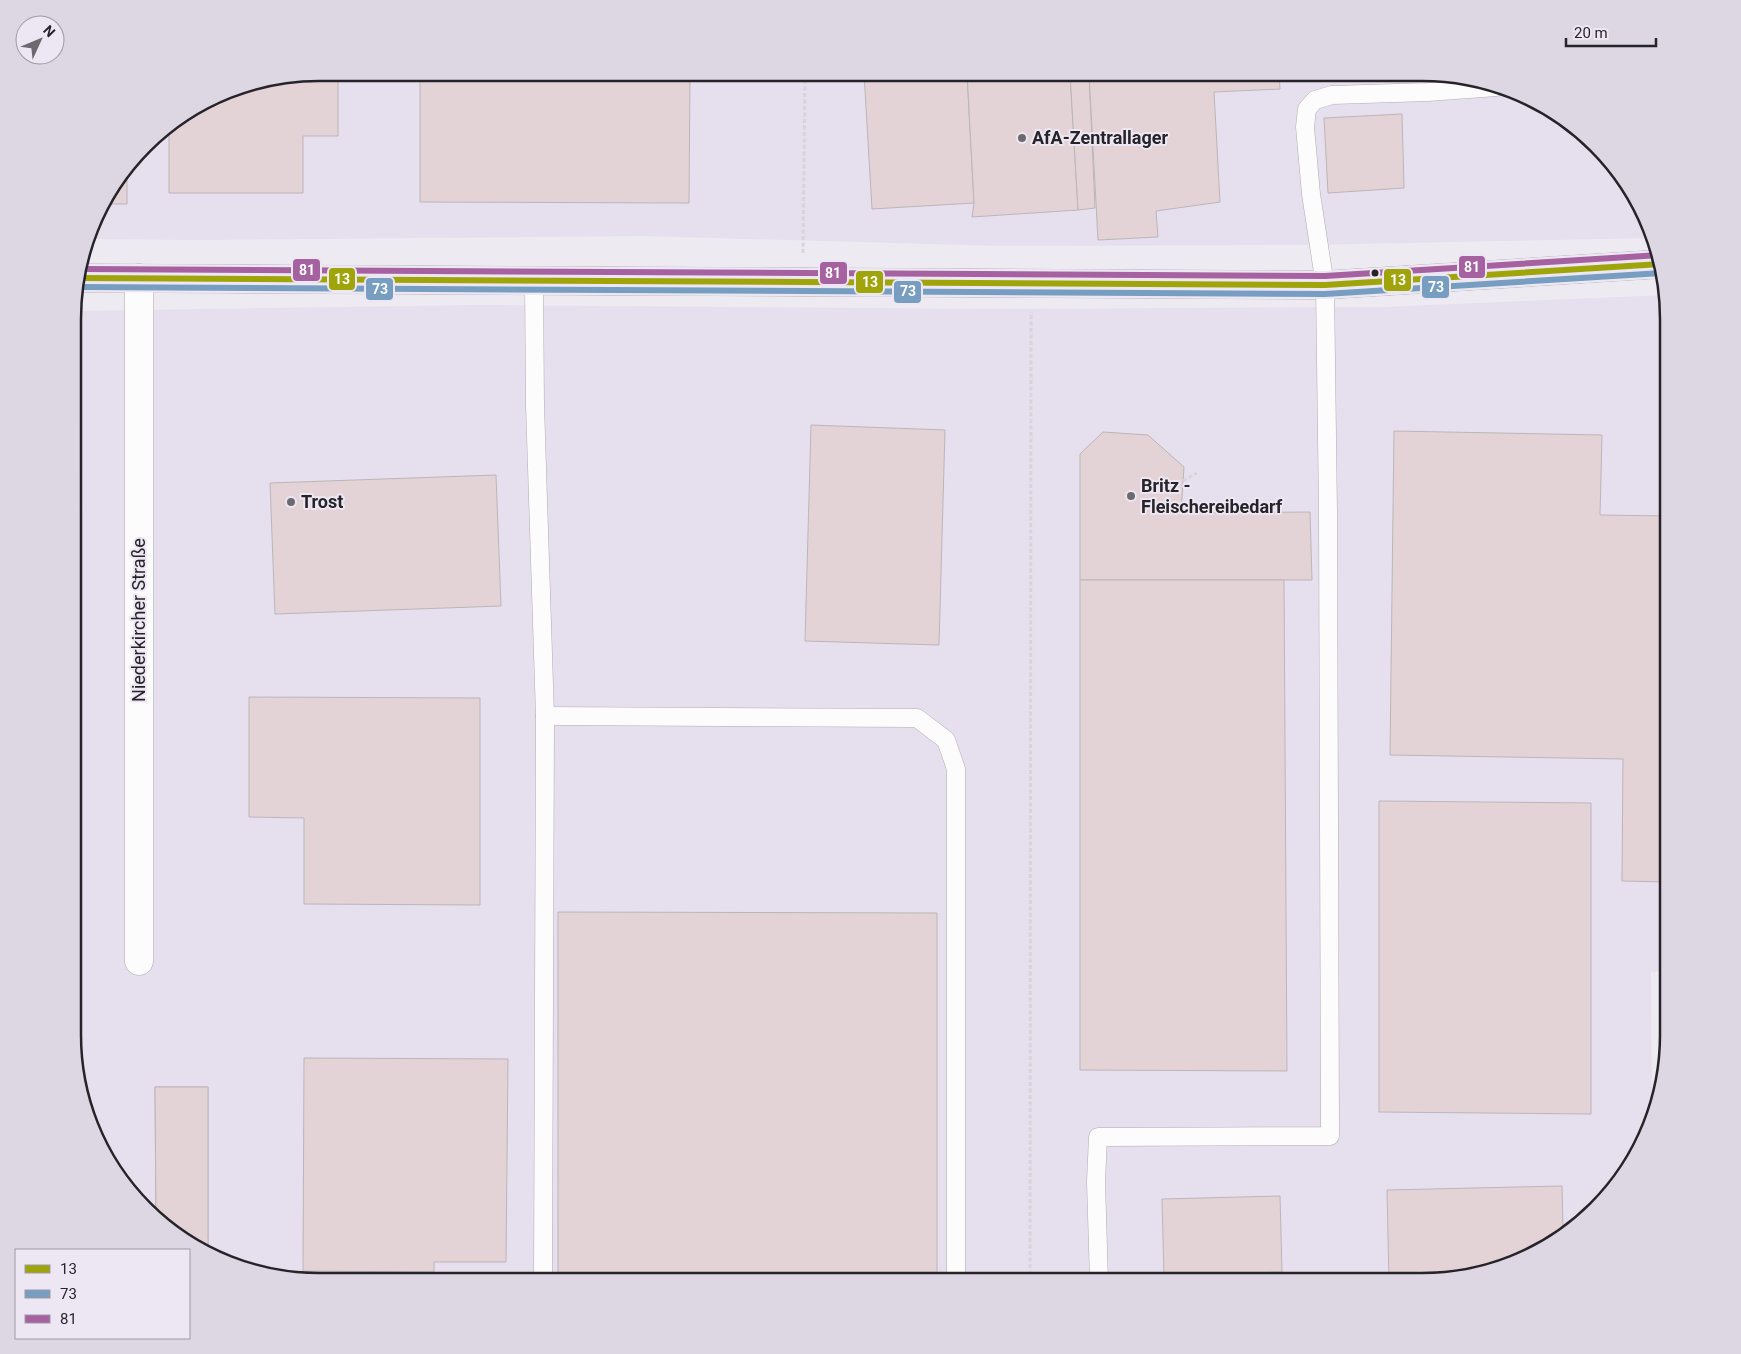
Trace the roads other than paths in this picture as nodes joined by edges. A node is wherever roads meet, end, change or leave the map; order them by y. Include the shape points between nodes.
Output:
1 (1479, 88) edge
2 (1653, 264) edge
3 (85, 278) edge
4 (139, 278) junction
5 (534, 280) junction
6 (1325, 285) junction
7 (545, 716) junction
8 (140, 961) dead end
9 (543, 1273) edge
10 (956, 1273) edge
11 (1099, 1273) edge

1 - 6 lane via 1332,95 1315,100 1307,109 1305,127 1311,194
2 - 6 street
3 - 4 street
4 - 5 street
4 - 8 street, Niederkircher Straße
5 - 6 street
5 - 7 lane
6 - 11 lane via 1330,1136 1098,1137
7 - 9 lane
7 - 10 lane via 917,718 946,740 956,769

